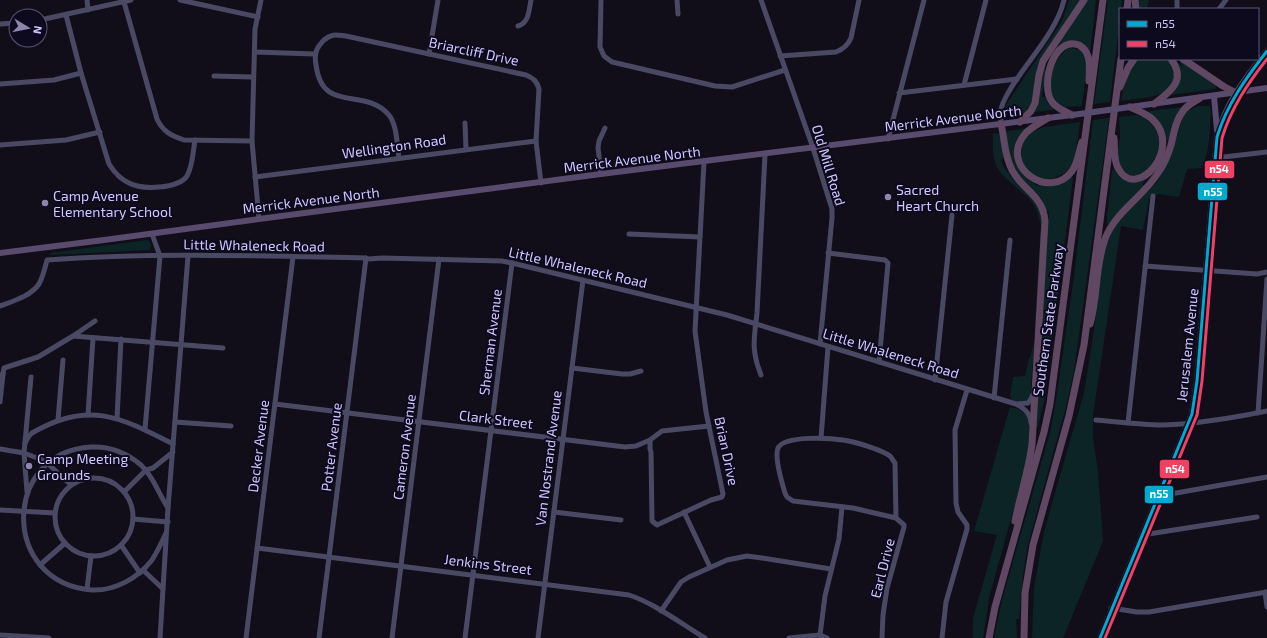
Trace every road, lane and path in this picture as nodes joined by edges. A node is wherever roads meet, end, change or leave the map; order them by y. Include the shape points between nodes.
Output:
1 (87, 0) edge
2 (132, 0) edge
3 (180, 0) edge
4 (261, 0) edge
5 (438, 0) edge
6 (531, 0) edge
7 (601, 0) edge
8 (677, 0) edge
9 (761, 0) edge
10 (859, 0) edge
11 (924, 0) edge
12 (986, 0) edge
13 (1064, 0) edge
14 (1084, 0) edge
15 (1103, 0) edge
16 (1226, 0) edge
17 (124, 2) junction
18 (1220, 8) edge
19 (88, 10) junction
20 (678, 14) dead end
21 (66, 15) junction
22 (258, 17) junction
23 (48, 18) edge
24 (518, 26) dead end
25 (1267, 51) edge
26 (255, 52) junction
27 (314, 54) junction
28 (429, 54) junction
29 (780, 56) junction
30 (1121, 60) edge
31 (1133, 60) edge
32 (1172, 60) edge
33 (1184, 60) edge
34 (785, 70) junction
35 (81, 73) junction
36 (214, 76) dead end
37 (254, 77) junction
38 (1017, 79) junction
39 (0, 84) edge
40 (964, 85) junction
41 (1267, 88) edge
42 (1236, 93) junction
43 (900, 94) junction
44 (1214, 96) junction
45 (1116, 97) junction
46 (1200, 98) junction
47 (1090, 102) junction
48 (1154, 104) junction
49 (1130, 107) junction
50 (1072, 115) junction
51 (1048, 118) junction
52 (1113, 120) junction
53 (1020, 122) junction
54 (464, 123) dead end
55 (1001, 124) junction
56 (1087, 124) junction
57 (605, 128) dead end
58 (100, 132) junction
59 (1217, 137) junction
60 (888, 139) junction
61 (195, 140) junction
62 (252, 141) junction
63 (536, 141) junction
64 (0, 144) edge
65 (813, 148) junction
66 (466, 149) junction
67 (1267, 152) edge
68 (765, 155) junction
69 (399, 158) junction
70 (1215, 158) junction
71 (704, 162) junction
72 (601, 174) junction
73 (255, 177) junction
74 (541, 183) junction
75 (1153, 196) dead end
76 (952, 215) dead end
77 (259, 219) junction
78 (152, 234) junction
79 (629, 234) dead end
80 (700, 237) junction
81 (1010, 240) dead end
82 (0, 253) edge
83 (828, 253) junction
84 (160, 256) junction
85 (188, 256) junction
86 (293, 257) junction
87 (366, 258) junction
88 (439, 260) junction
89 (512, 263) junction
90 (1145, 266) junction
91 (1207, 270) junction
92 (1267, 272) edge
93 (1267, 279) edge
94 (583, 280) junction
95 (0, 306) edge
96 (697, 308) junction
97 (95, 321) dead end
98 (756, 324) junction
99 (1265, 335) edge
100 (73, 336) junction
101 (93, 338) junction
102 (121, 339) junction
103 (152, 342) junction
104 (181, 344) junction
105 (820, 344) junction
106 (1084, 345) junction
107 (828, 347) junction
108 (223, 348) dead end
109 (63, 360) dead end
110 (879, 362) junction
111 (572, 368) junction
112 (641, 371) dead end
113 (1, 374) edge
114 (761, 375) dead end
115 (31, 377) dead end
116 (1036, 378) junction
117 (936, 380) junction
118 (967, 390) junction
119 (994, 398) junction
120 (0, 402) edge
121 (275, 404) junction
122 (1016, 404) junction
123 (1267, 411) edge
124 (347, 413) junction
125 (1258, 413) junction
126 (88, 415) junction
127 (117, 418) junction
128 (58, 420) junction
129 (1096, 420) dead end
130 (175, 422) junction
131 (419, 422) junction
132 (1128, 423) junction
133 (1188, 424) junction
134 (231, 426) dead end
135 (709, 426) junction
136 (145, 430) junction
137 (491, 431) junction
138 (1033, 435) junction
139 (821, 438) junction
140 (563, 440) junction
141 (650, 440) junction
142 (25, 443) junction
143 (173, 444) junction
144 (0, 449) edge
145 (173, 452) junction
146 (24, 453) junction
147 (48, 464) junction
148 (146, 470) junction
149 (1267, 477) edge
150 (71, 485) junction
151 (124, 492) junction
152 (27, 495) junction
153 (1159, 496) junction
154 (842, 507) junction
155 (168, 508) junction
156 (0, 510) edge
157 (23, 512) junction
158 (554, 512) junction
159 (684, 512) junction
160 (55, 513) junction
161 (1257, 516) dead end
162 (896, 518) junction
163 (133, 519) junction
164 (621, 520) dead end
165 (168, 522) junction
166 (166, 533) junction
167 (1142, 536) junction
168 (64, 542) junction
169 (121, 545) junction
170 (257, 548) junction
171 (1010, 553) junction
172 (91, 556) junction
173 (329, 557) junction
174 (40, 565) junction
175 (401, 566) junction
176 (710, 567) junction
177 (831, 569) junction
178 (141, 571) junction
179 (473, 575) junction
180 (545, 584) junction
181 (87, 589) junction
182 (163, 589) junction
183 (1266, 592) edge
184 (1267, 607) edge
185 (1111, 608) junction
186 (661, 611) junction
187 (0, 635) edge
188 (820, 635) junction
189 (49, 638) edge
190 (160, 638) edge
191 (246, 638) edge
192 (319, 638) edge
193 (392, 638) edge
194 (465, 638) edge
195 (538, 638) edge
196 (705, 638) edge
197 (789, 638) edge
198 (827, 638) edge
199 (882, 638) edge
200 (942, 638) edge
201 (989, 638) edge
202 (1024, 638) edge
203 (1100, 638) edge

1 - 19 street
2 - 17 street
3 - 22 street
4 - 22 street
5 - 28 street
6 - 24 street via 526,22
7 - 34 street via 600,46 604,56 612,62 726,88
8 - 20 street
9 - 29 street, Old Mill Road
10 - 29 street via 851,38 841,50
11 - 43 street
12 - 40 street
13 - 38 street via 1054,25
14 - 53 highway via 1043,61 1035,103
15 - 47 highway, Southern State Parkway
16 - 18 street
17 - 19 street
17 - 61 street via 160,124 174,137
19 - 21 street
21 - 23 street
21 - 35 street
22 - 26 street
25 - 42 main road, Jerusalem Avenue
26 - 27 street
26 - 37 street
27 - 28 street, Briarcliff Drive via 322,42 333,34
27 - 69 street via 318,78 328,91 375,105 388,114 394,124
28 - 63 street, Briarcliff Drive via 526,75 537,82 539,89
29 - 34 street, Old Mill Road
30 - 45 highway
31 - 45 highway
32 - 48 highway via 1177,72 1176,83 1170,92
33 - 42 highway
34 - 65 street, Old Mill Road
35 - 39 street via 54,80
35 - 58 street
36 - 37 street
37 - 62 street
38 - 40 street
38 - 55 street via 1003,103
40 - 43 street
41 - 42 main road, Merrick Avenue North
42 - 44 main road, Merrick Avenue North
42 - 59 main road, Jerusalem Avenue via 1222,119
43 - 60 street
44 - 46 main road, Merrick Avenue North
44 - 59 main road
45 - 52 highway
46 - 48 main road, Merrick Avenue North
46 - 106 highway via 1180,115 1166,159 1156,177 1118,217 1108,232 1101,254 1094,312
47 - 50 highway via 1087,53 1078,45 1070,44 1058,52 1052,62 1047,88 1052,103
47 - 56 highway, Southern State Parkway
48 - 49 main road, Merrick Avenue North
49 - 50 main road, Merrick Avenue North, bridge
49 - 52 highway via 1152,119 1161,135 1160,156 1149,174 1135,178 1126,176 1119,170 1115,160
50 - 51 main road, Merrick Avenue North
51 - 53 main road, Merrick Avenue North
51 - 56 highway via 1026,133 1020,142 1018,153 1024,171 1033,179 1043,182 1057,181 1072,171
52 - 106 highway
53 - 55 main road, Merrick Avenue North
54 - 66 street
55 - 60 main road, Merrick Avenue North
55 - 116 highway via 1005,152 1011,167 1019,180 1039,201 1044,216
56 - 171 highway, Southern State Parkway via 1052,395
57 - 72 street via 598,148
58 - 61 street via 109,164 114,171 130,184 149,188 175,184 186,177
58 - 64 street via 66,140
59 - 70 main road, Jerusalem Avenue
60 - 65 main road, Merrick Avenue North
61 - 62 street
62 - 73 street
63 - 66 street, Wellington Road
63 - 74 street, Briarcliff Drive
65 - 68 main road, Merrick Avenue North
65 - 83 street, Old Mill Road via 832,209
66 - 69 street, Wellington Road
67 - 70 street
68 - 71 main road, Merrick Avenue North
68 - 98 street
69 - 73 street, Wellington Road
70 - 91 main road, Jerusalem Avenue
71 - 72 main road, Merrick Avenue North
71 - 80 street, Brian Drive
72 - 74 main road, Merrick Avenue North
73 - 77 street
74 - 77 main road, Merrick Avenue North
75 - 90 street
76 - 117 street
77 - 78 main road, Merrick Avenue North
78 - 82 main road, Merrick Avenue North
78 - 84 street
79 - 80 street
80 - 96 street, Brian Drive
81 - 119 street
83 - 105 street, Old Mill Road
83 - 110 street via 872,257 888,263
84 - 85 street, Little Whaleneck Road
84 - 95 street, Little Whaleneck Road via 47,260 39,284 34,290
84 - 103 street
85 - 86 street, Little Whaleneck Road
85 - 104 street
86 - 87 street, Little Whaleneck Road
86 - 121 street, Decker Avenue
87 - 88 street, Little Whaleneck Road
87 - 124 street, Potter Avenue
88 - 89 street, Little Whaleneck Road
88 - 131 street, Cameron Avenue
89 - 94 street, Little Whaleneck Road
89 - 137 street, Sherman Avenue
90 - 91 street
90 - 132 street
91 - 92 street via 1257,274
91 - 133 main road, Jerusalem Avenue via 1197,382
93 - 99 street
94 - 96 street, Little Whaleneck Road
94 - 111 street, Van Nostrand Avenue
96 - 98 street, Little Whaleneck Road
96 - 135 street, Brian Drive via 695,331
97 - 100 street
98 - 105 street, Little Whaleneck Road
98 - 114 street via 754,346
99 - 125 street
100 - 101 street
100 - 113 street via 38,357 4,368
101 - 102 street
101 - 126 street
102 - 103 street
102 - 127 street
103 - 104 street
103 - 136 street
104 - 108 street
104 - 130 street
105 - 107 street, Little Whaleneck Road
106 - 202 highway via 1069,416 1033,545 1026,588
107 - 110 street, Little Whaleneck Road
107 - 139 street
109 - 128 street
110 - 117 street, Little Whaleneck Road
111 - 112 street via 622,374
111 - 140 street, Van Nostrand Avenue
113 - 120 street
115 - 142 street
116 - 122 street via 1030,401 1027,404
116 - 138 highway
117 - 118 street, Little Whaleneck Road
118 - 119 street, Little Whaleneck Road
118 - 200 street via 954,441 956,503 967,529 946,602
119 - 122 street, Little Whaleneck Road
121 - 124 street, Clark Street
121 - 170 street, Decker Avenue
122 - 138 street, Little Whaleneck Road via 1028,413
123 - 125 street
124 - 131 street, Clark Street
124 - 173 street, Potter Avenue
125 - 133 street
126 - 127 street
126 - 128 street
127 - 136 street
128 - 142 street via 32,433
129 - 132 street
130 - 134 street
130 - 143 street
131 - 137 street, Clark Street
131 - 175 street, Cameron Avenue
132 - 133 street
133 - 153 main road, Jerusalem Avenue
135 - 141 street, Clark Street via 662,431
135 - 159 street, Brian Drive via 723,494 722,497
136 - 143 street
137 - 140 street, Clark Street
137 - 179 street, Sherman Avenue
138 - 171 highway
139 - 154 street via 787,440 779,446 777,457 785,493 787,498 793,501
139 - 162 street, Earl Drive via 844,440 883,452 892,458 895,464
140 - 141 street, Clark Street via 625,447 636,446
140 - 158 street, Van Nostrand Avenue
141 - 159 street via 652,521 657,525
142 - 146 street
143 - 145 street
144 - 146 street
145 - 148 street via 153,468
145 - 155 street
146 - 147 street
146 - 152 street
147 - 148 street via 72,451 101,448 129,457
147 - 150 street
147 - 152 street via 33,482
148 - 151 street
148 - 155 street
149 - 153 street
150 - 151 street via 84,479 99,478 113,482
150 - 160 street via 60,498
151 - 163 street via 132,507
152 - 157 street
153 - 167 main road, Jerusalem Avenue
154 - 162 street
154 - 177 street via 839,539
155 - 165 street
156 - 157 street
157 - 160 street
157 - 174 street via 25,536 31,552
158 - 164 street
158 - 180 street, Van Nostrand Avenue
159 - 176 street
160 - 168 street via 56,526
161 - 167 street
162 - 199 street, Earl Drive via 904,527 888,588
163 - 165 street
163 - 169 street via 130,533
165 - 166 street
166 - 178 street via 152,560
166 - 182 street
167 - 185 main road, Jerusalem Avenue
168 - 172 street via 74,551
168 - 174 street
169 - 172 street via 105,554
169 - 178 street
170 - 173 street, Jenkins Street
170 - 191 street, Decker Avenue
171 - 201 highway, Southern State Parkway
172 - 181 street
173 - 175 street, Jenkins Street
173 - 192 street, Potter Avenue
174 - 181 street via 53,577 77,588
175 - 179 street, Jenkins Street
175 - 193 street, Cameron Avenue
176 - 177 street via 747,556
176 - 186 street via 681,582
177 - 188 street
178 - 181 street via 114,587
178 - 182 street
179 - 180 street, Jenkins Street
179 - 194 street, Sherman Avenue
180 - 186 street, Jenkins Street via 628,595 641,599
180 - 195 street, Van Nostrand Avenue
182 - 190 street
183 - 184 street
183 - 185 street via 1149,612
185 - 203 main road, Jerusalem Avenue
186 - 196 street, Jenkins Street
187 - 189 street
188 - 197 street
188 - 198 street

